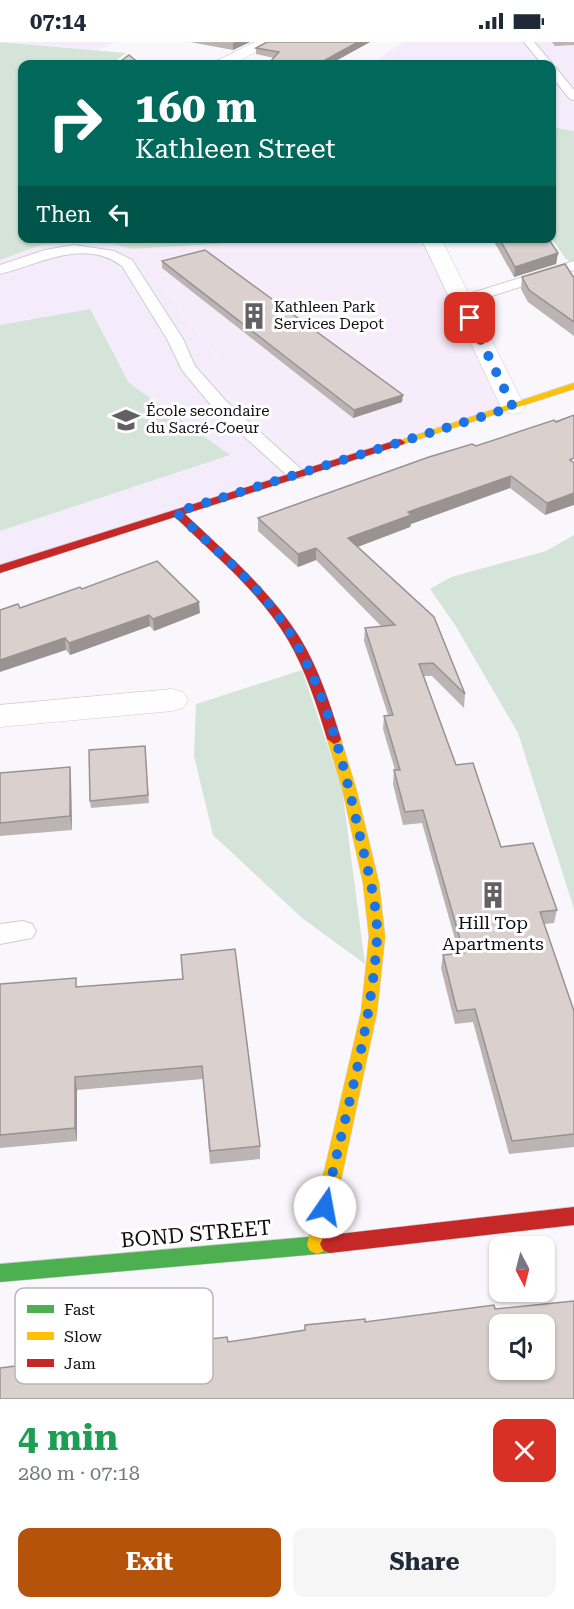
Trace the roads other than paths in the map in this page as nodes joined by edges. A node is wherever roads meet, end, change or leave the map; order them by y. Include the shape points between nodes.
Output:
1 (267, 42) edge
2 (529, 42) edge
3 (230, 60) edge
4 (544, 60) edge
5 (556, 75) edge
6 (574, 96) edge
7 (433, 243) edge
8 (574, 265) edge
9 (0, 270) edge
10 (461, 301) junction
11 (574, 386) edge
12 (513, 407) junction
13 (296, 474) junction
14 (176, 512) junction
15 (0, 569) edge
16 (172, 700) dead end
17 (0, 716) edge
18 (574, 1216) edge
19 (317, 1245) junction
20 (0, 1273) edge

1 - 3 street
2 - 4 lane
5 - 6 lane
7 - 10 street
8 - 10 lane
9 - 13 lane via 67,248 119,257 127,263 175,339 188,367 221,406
10 - 12 street
11 - 12 street
12 - 13 street
13 - 14 street
14 - 15 street
14 - 19 street via 249,582 286,626 305,661 326,711 349,788 371,883 377,937 369,1012
16 - 17 street
18 - 19 street, BOND STREET
19 - 20 street, BOND STREET

